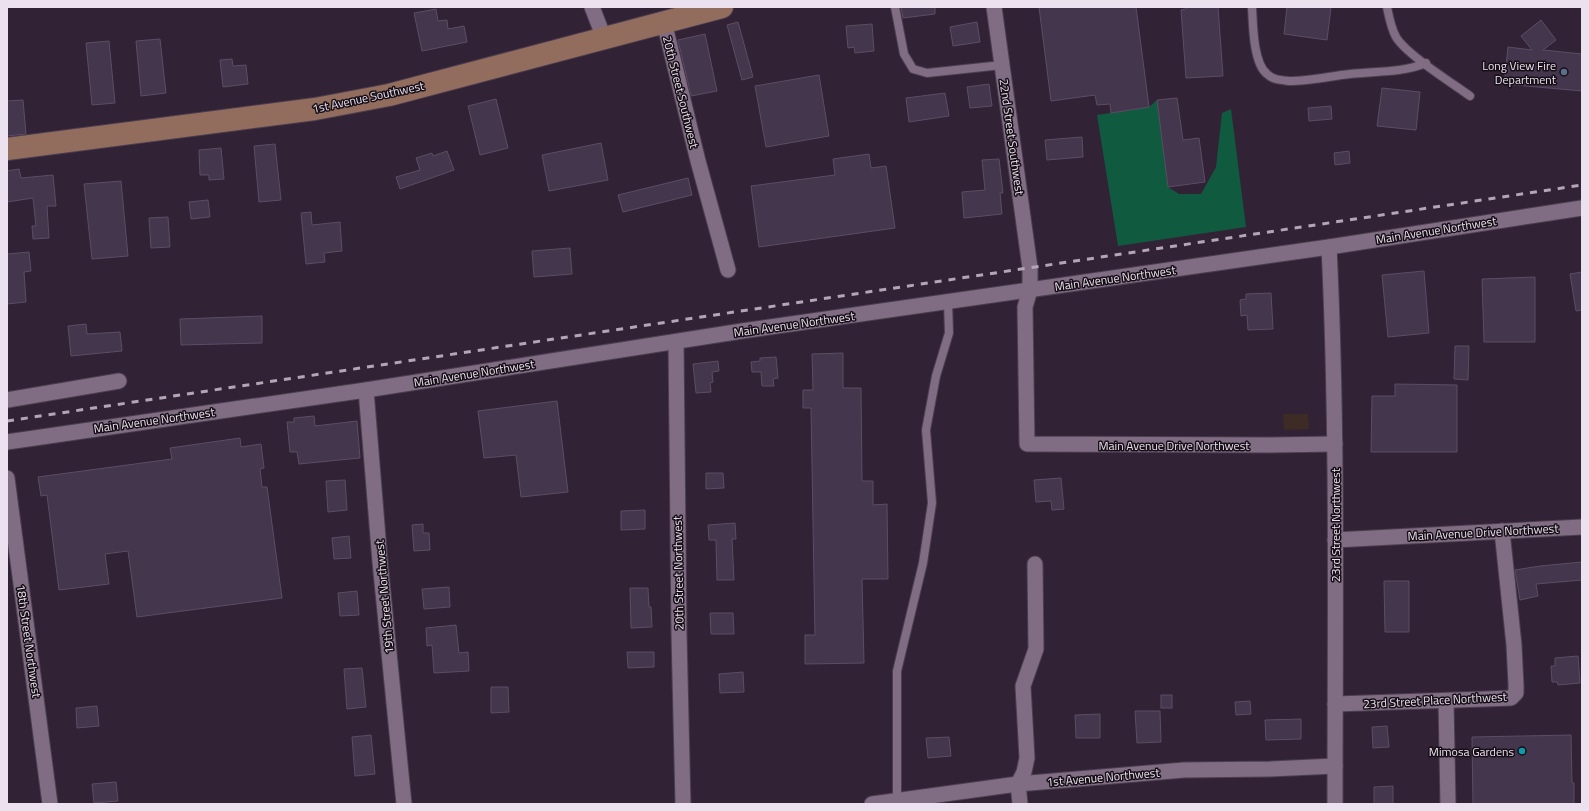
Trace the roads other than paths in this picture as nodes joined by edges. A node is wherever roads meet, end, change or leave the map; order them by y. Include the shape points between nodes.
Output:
1 (592, 7) edge
2 (722, 7) edge
3 (895, 7) edge
4 (994, 7) edge
5 (1252, 7) edge
6 (1387, 7) edge
7 (664, 22) junction
8 (604, 38) junction
9 (1426, 63) junction
10 (1002, 65) junction
11 (1470, 96) dead end
12 (7, 149) edge
13 (1582, 208) edge
14 (1329, 246) junction
15 (728, 270) dead end
16 (1030, 290) junction
17 (948, 302) junction
18 (676, 342) junction
19 (119, 381) dead end
20 (366, 390) junction
21 (7, 400) edge
22 (1027, 430) joint
23 (7, 442) edge
24 (1335, 444) junction
25 (7, 478) edge
26 (1582, 527) edge
27 (1502, 531) junction
28 (1335, 540) junction
29 (1035, 564) dead end
30 (1446, 702) junction
31 (1335, 704) junction
32 (1335, 766) junction
33 (1018, 784) junction
34 (945, 799) edge
35 (897, 800) junction
36 (50, 804) edge
37 (404, 804) edge
38 (683, 804) edge
39 (872, 804) edge
40 (1020, 804) edge
41 (1335, 804) edge
42 (1448, 804) edge

1 - 8 street
2 - 7 main road, 1st Avenue Southwest
3 - 10 lane via 904,54 913,69 927,73
4 - 10 street, 22nd Street Southwest
5 - 9 lane via 1259,61 1265,73 1273,79 1291,81 1412,69
6 - 9 lane via 1396,38 1406,49
7 - 8 main road, 1st Avenue Southwest
7 - 15 street, 20th Street Southwest
8 - 12 main road, 1st Avenue Southwest via 347,104
9 - 11 lane
10 - 16 street, 22nd Street Southwest via 1030,268
13 - 14 street, Main Avenue Northwest
14 - 16 street, Main Avenue Northwest
14 - 24 street, 23rd Street Northwest
16 - 17 street, Main Avenue Northwest
16 - 22 street, 22nd Street Southwest via 1025,307
17 - 18 street, Main Avenue Northwest
17 - 35 lane via 949,333 936,376 926,430 932,503 923,562 897,671
18 - 20 street, Main Avenue Northwest
18 - 38 street, 20th Street Northwest
19 - 21 street
20 - 23 street, Main Avenue Northwest
20 - 37 street, 19th Street Northwest
22 - 24 street, Main Avenue Drive Northwest via 1027,444
24 - 28 street, 23rd Street Northwest
25 - 36 street, 18th Street Northwest
26 - 27 street, Main Avenue Drive Northwest
27 - 28 street, Main Avenue Drive Northwest
27 - 30 street, 23rd Street Place Northwest via 1514,645 1516,693 1511,698
28 - 31 street, 23rd Street Northwest
29 - 33 street via 1036,649 1023,686 1027,758
30 - 31 street, 23rd Street Place Northwest
30 - 42 street
31 - 32 street, 23rd Street Northwest
32 - 33 street, 1st Avenue Northwest via 1184,770
32 - 41 street, 23rd Street Northwest
33 - 34 street, 1st Avenue Northwest
33 - 40 street
34 - 35 street, 1st Avenue Northwest
35 - 39 street, 1st Avenue Northwest

